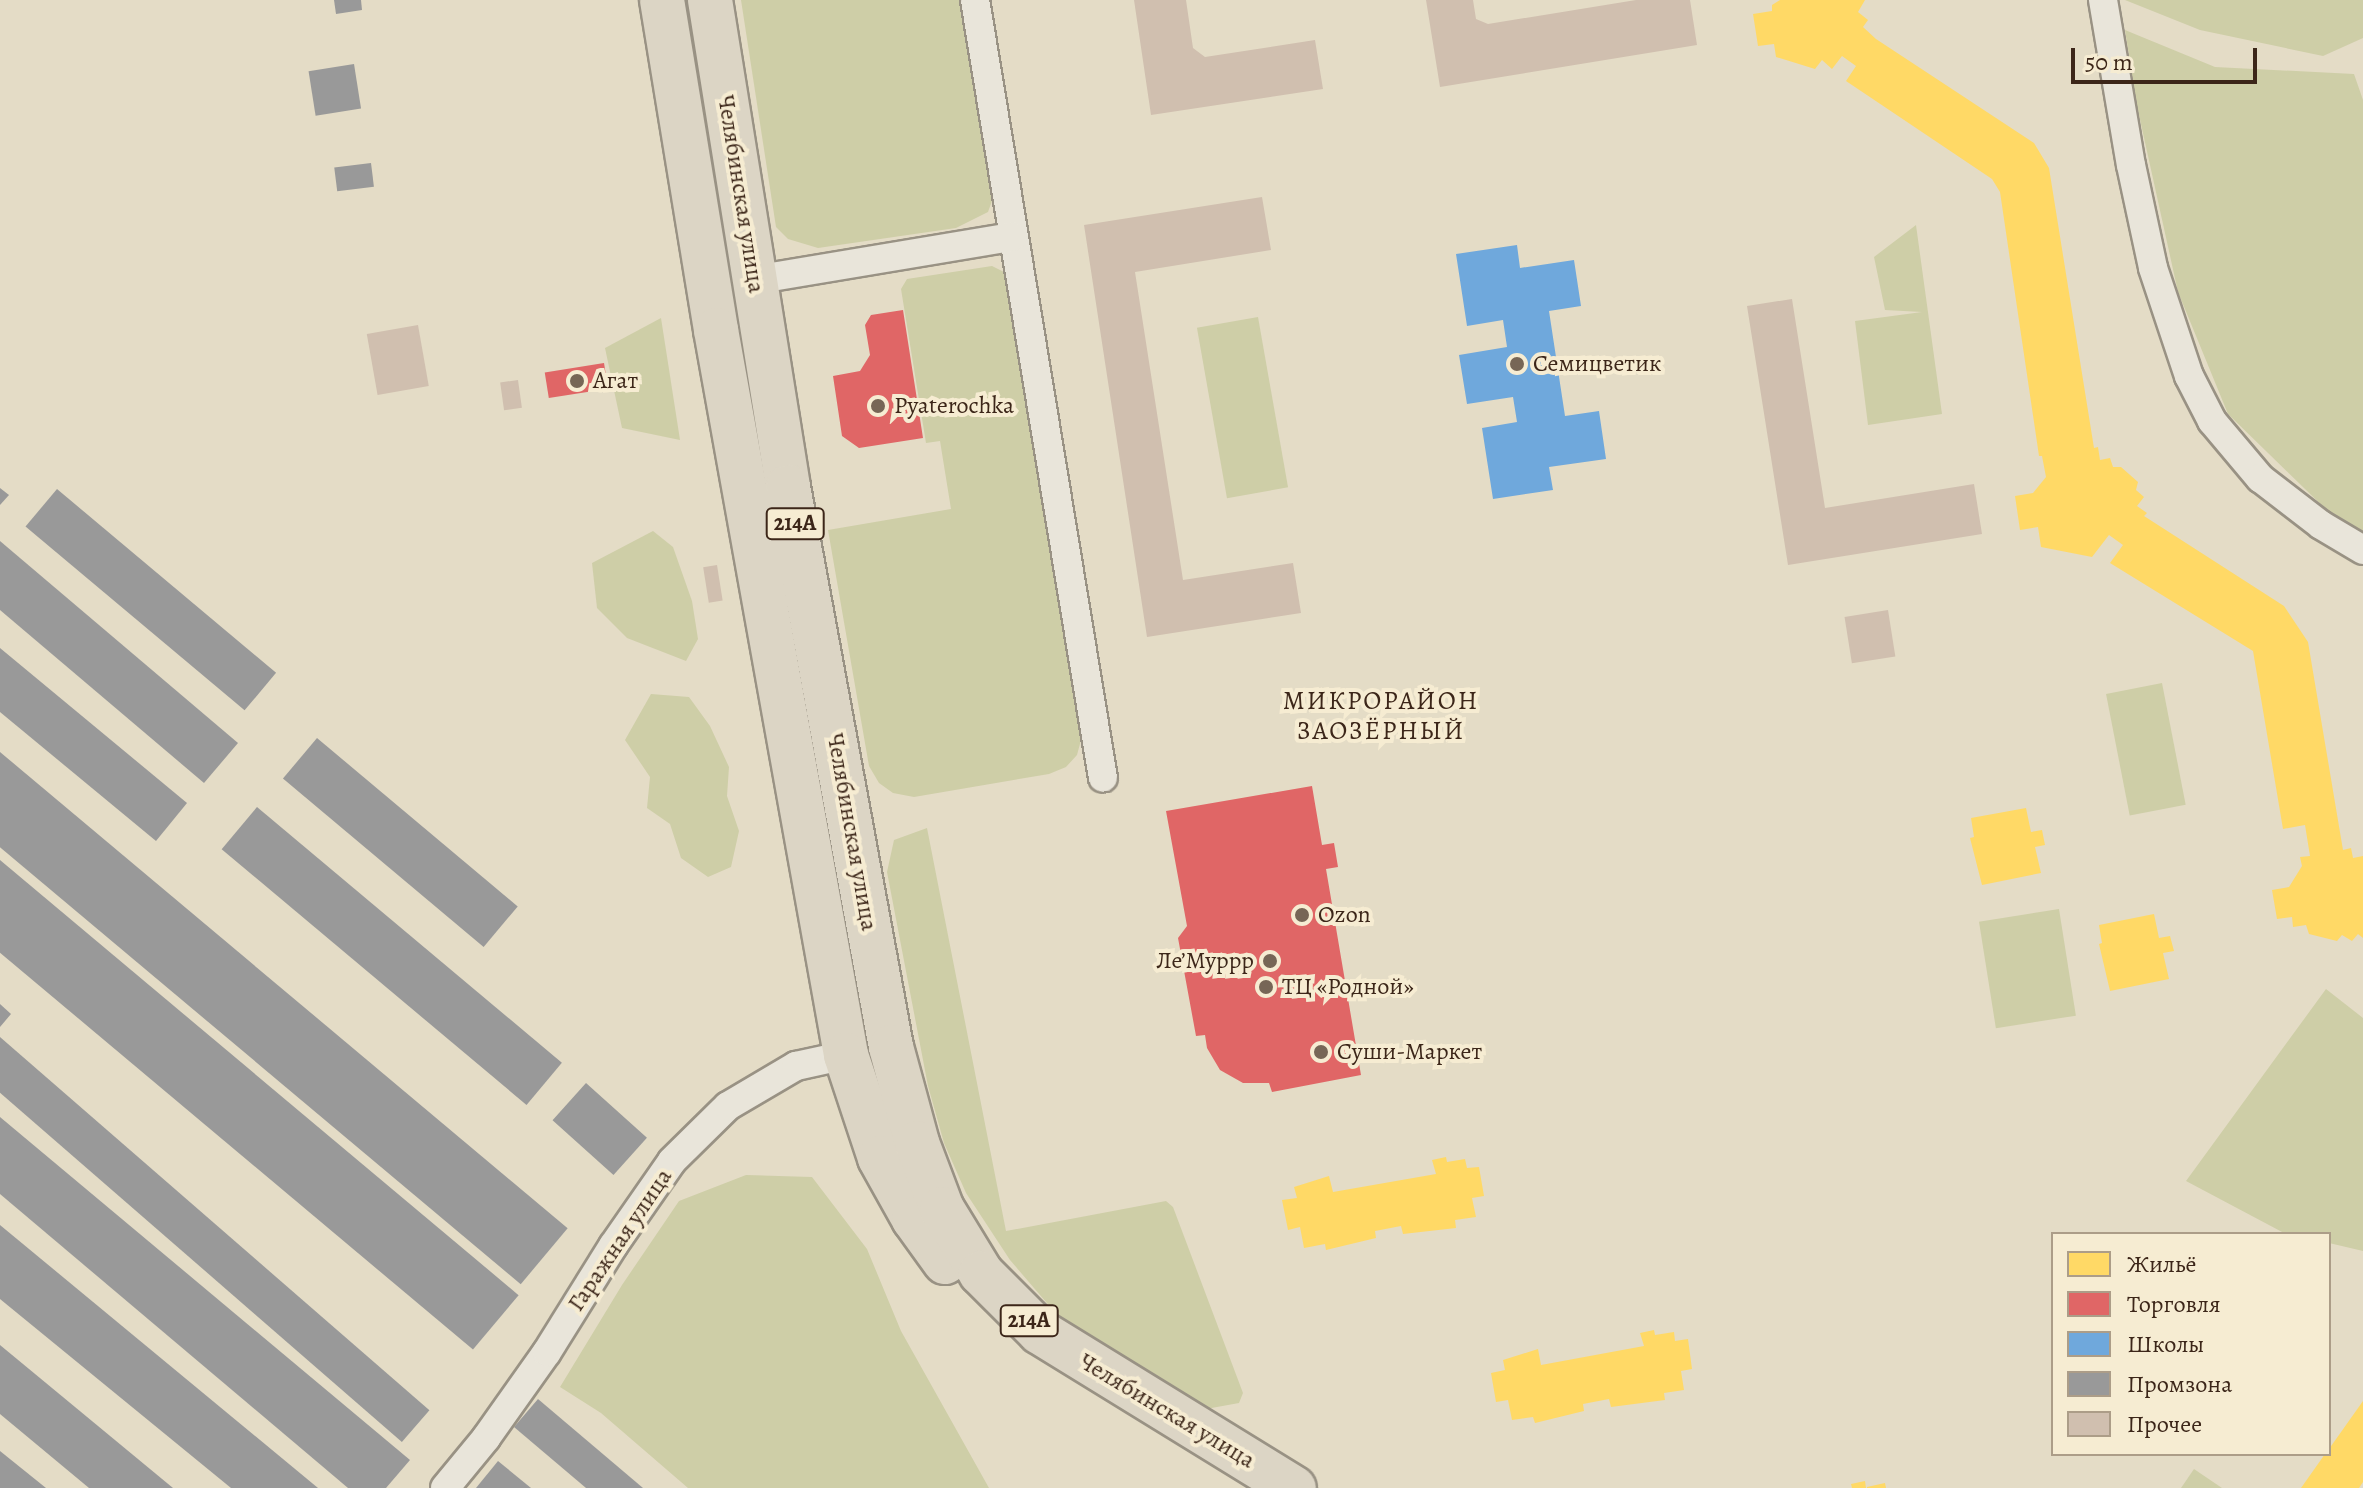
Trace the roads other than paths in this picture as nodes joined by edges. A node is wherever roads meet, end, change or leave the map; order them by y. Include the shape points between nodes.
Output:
1 (662, 0) edge
2 (710, 0) edge
3 (975, 0) edge
4 (2103, 0) edge
5 (1012, 237) junction
6 (754, 280) junction
7 (709, 287) junction
8 (2363, 550) edge
9 (1103, 778) dead end
10 (891, 1047) junction
11 (846, 1055) junction
12 (445, 1488) edge
13 (1248, 1488) edge
14 (1294, 1488) edge

1 - 7 main road, Челябинская улица
2 - 6 main road, Челябинская улица / 214А
3 - 5 street
4 - 8 street via 2153,268 2189,376 2212,421 2260,478
5 - 6 street
5 - 9 street
6 - 7 main road
6 - 10 main road, Челябинская улица / 214А
7 - 11 main road, Челябинская улица
10 - 11 main road
10 - 14 main road, Челябинская улица / 214А via 917,1143 942,1209 981,1273 1040,1332
11 - 12 street, Гаражная улица via 796,1066 728,1106 672,1161 547,1352
11 - 13 main road, Челябинская улица via 880,1158 914,1219 963,1287 1032,1348 1204,1454

